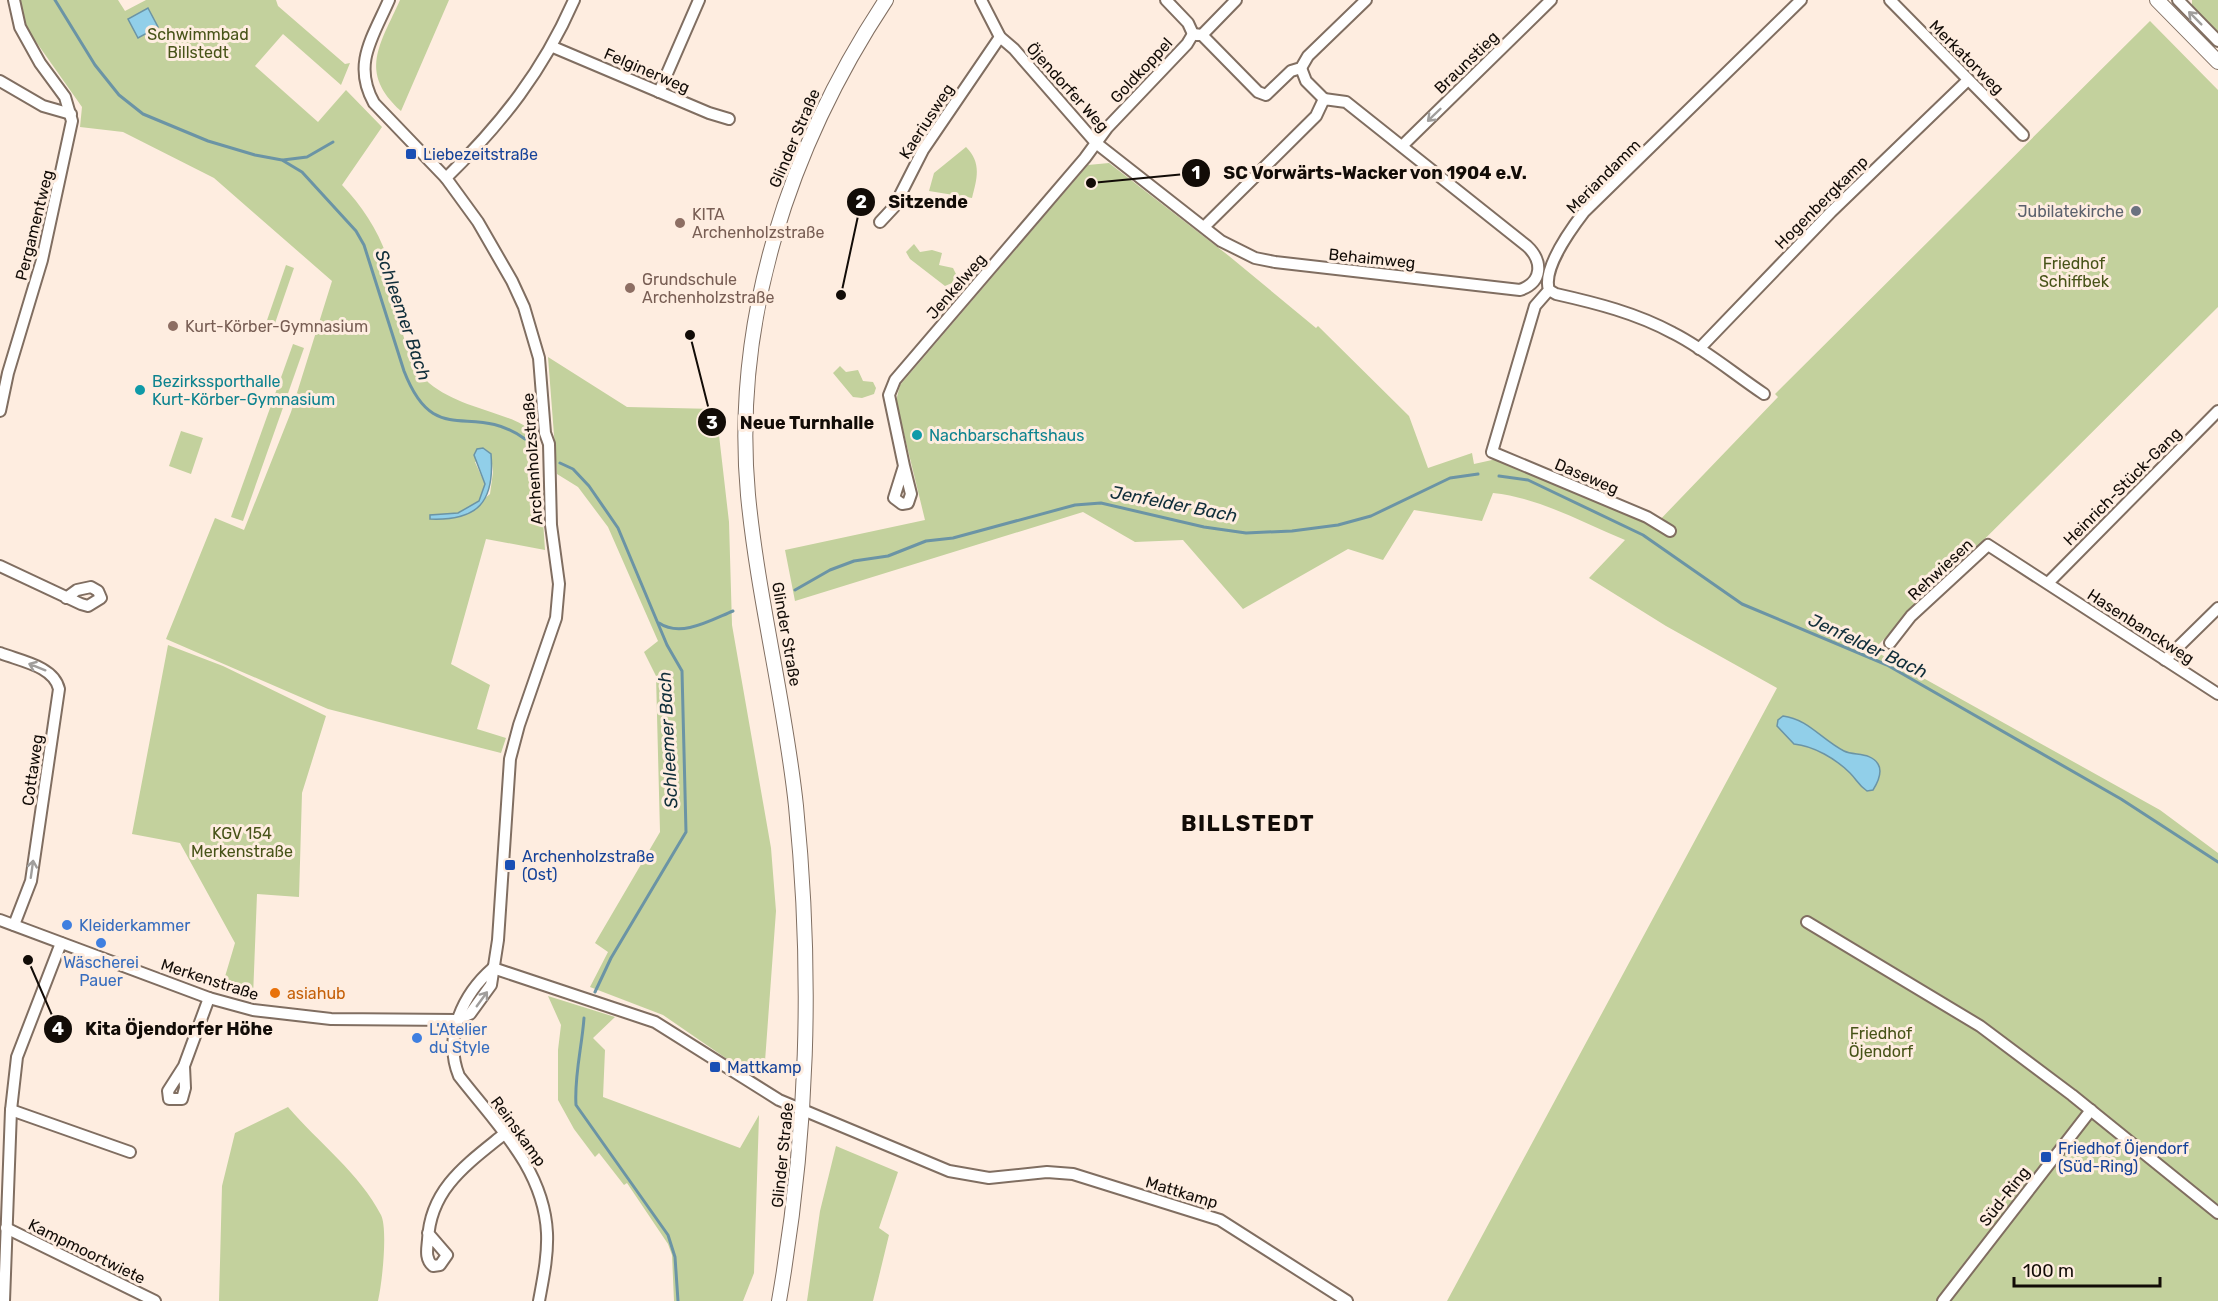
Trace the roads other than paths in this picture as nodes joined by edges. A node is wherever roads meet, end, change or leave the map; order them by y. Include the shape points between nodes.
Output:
1 (14, 0) edge
2 (389, 0) edge
3 (574, 0) edge
4 (699, 0) edge
5 (886, 0) edge
6 (981, 0) edge
7 (1166, 0) edge
8 (1236, 0) edge
9 (1366, 0) edge
10 (1551, 0) edge
11 (1802, 0) edge
12 (1890, 0) edge
13 (2178, 0) edge
14 (2162, 2) edge
15 (1193, 34) junction
16 (999, 37) junction
17 (2218, 41) edge
18 (553, 47) junction
19 (2218, 62) edge
20 (1301, 68) junction
21 (1968, 80) junction
22 (0, 81) edge
23 (659, 92) junction
24 (1324, 99) junction
25 (70, 114) junction
26 (729, 119) dead end
27 (2023, 135) dead end
28 (1096, 143) junction
29 (1402, 146) junction
30 (446, 178) junction
31 (880, 222) dead end
32 (1204, 227) junction
33 (1550, 290) junction
34 (1699, 349) junction
35 (1764, 394) dead end
36 (0, 411) edge
37 (2218, 411) edge
38 (1492, 452) joint
39 (904, 466) dead end
40 (1670, 531) dead end
41 (0, 566) edge
42 (2048, 583) junction
43 (66, 598) dead end
44 (2218, 608) edge
45 (1890, 643) dead end
46 (0, 653) edge
47 (2165, 660) junction
48 (2218, 694) edge
49 (0, 920) edge
50 (1807, 922) dead end
51 (14, 925) junction
52 (61, 943) junction
53 (493, 968) junction
54 (209, 998) junction
55 (456, 1020) junction
56 (184, 1066) dead end
57 (11, 1110) junction
58 (2091, 1110) junction
59 (803, 1111) junction
60 (504, 1134) junction
61 (130, 1152) dead end
62 (2218, 1214) edge
63 (6, 1228) junction
64 (428, 1233) dead end
65 (3, 1252) edge
66 (4, 1301) edge
67 (155, 1301) edge
68 (539, 1301) edge
69 (779, 1301) edge
70 (1347, 1301) edge
71 (1943, 1301) edge

1 - 25 street via 20,27 65,97
2 - 30 street, Archenholzstraße via 363,67 368,92 374,104
3 - 18 street
4 - 23 street
5 - 59 main road, Glinder Straße via 838,79 795,175 765,271 749,370 748,496 790,754 803,893
6 - 16 street, Öjendorfer Weg
7 - 15 street
8 - 15 street, Goldkoppel via 1202,35
9 - 20 street via 1308,56
10 -> 29 street, Braunstieg
11 - 33 street, Meriandamm via 1584,212 1554,262 1547,283
12 - 21 street, Merkatorweg
17 -> 13 street
14 - 19 main road
15 - 20 street via 1202,35 1262,94 1272,91 1291,71
15 - 28 street, Goldkoppel
16 - 28 street, Öjendorfer Weg
16 - 31 street, Kaeriusweg via 923,150 894,207
18 - 23 street, Felginerweg
18 - 30 street via 482,143
20 - 24 street via 1306,81
21 - 27 street, Merkatorweg
21 - 34 street, Hogenbergkamp via 1823,220
22 - 25 street via 43,106
23 - 26 street, Felginerweg
24 - 29 street via 1346,102
24 - 32 street via 1316,116
25 - 36 street, Pergamentweg via 71,132 55,207
28 - 32 street, Öjendorfer Weg
28 - 39 street, Jenkelweg via 891,387 890,402
29 - 32 street, Behaimweg via 1538,257 1531,284 1520,290 1275,262 1236,249
30 - 53 street, Archenholzstraße via 500,258 534,336 549,444 549,492 559,584 552,635 510,759
33 - 34 street via 1640,318
33 - 38 street, Meriandamm via 1535,306
34 - 35 street
37 - 42 street, Heinrich-Stück-Gang
38 - 40 street, Daseweg via 1647,517
41 - 43 street
42 - 45 street, Rehwiesen via 1988,545 1911,616
42 - 47 street, Hasenbanckweg
44 - 47 street
51 -> 46 street, Cottaweg via 31,881 59,689 51,673
47 - 48 street, Hasenbanckweg
49 - 51 street, Merkenstraße
50 - 58 street via 1980,1026
51 - 52 street, Merkenstraße
52 - 54 street, Merkenstraße
52 - 57 street via 17,1057
53 - 55 street, Archenholzstraße via 491,985 483,998 465,1018
53 - 59 street, Mattkamp via 656,1022 768,1094
54 - 55 street, Merkenstraße via 253,1010 319,1018
54 - 56 street
55 - 60 street, Reinskamp via 454,1064 459,1076
57 - 61 street
57 - 63 street
58 - 62 street
58 - 71 street, Süd-Ring
59 - 69 main road, Glinder Straße
59 - 70 street, Mattkamp via 955,1173 1005,1178 1047,1172 1073,1174 1212,1217 1229,1224
60 - 64 street via 444,1187
60 - 68 street, Reinskamp via 537,1182 545,1210 546,1259
63 - 65 street
63 - 67 street, Kampmoortwiete
65 - 66 street

